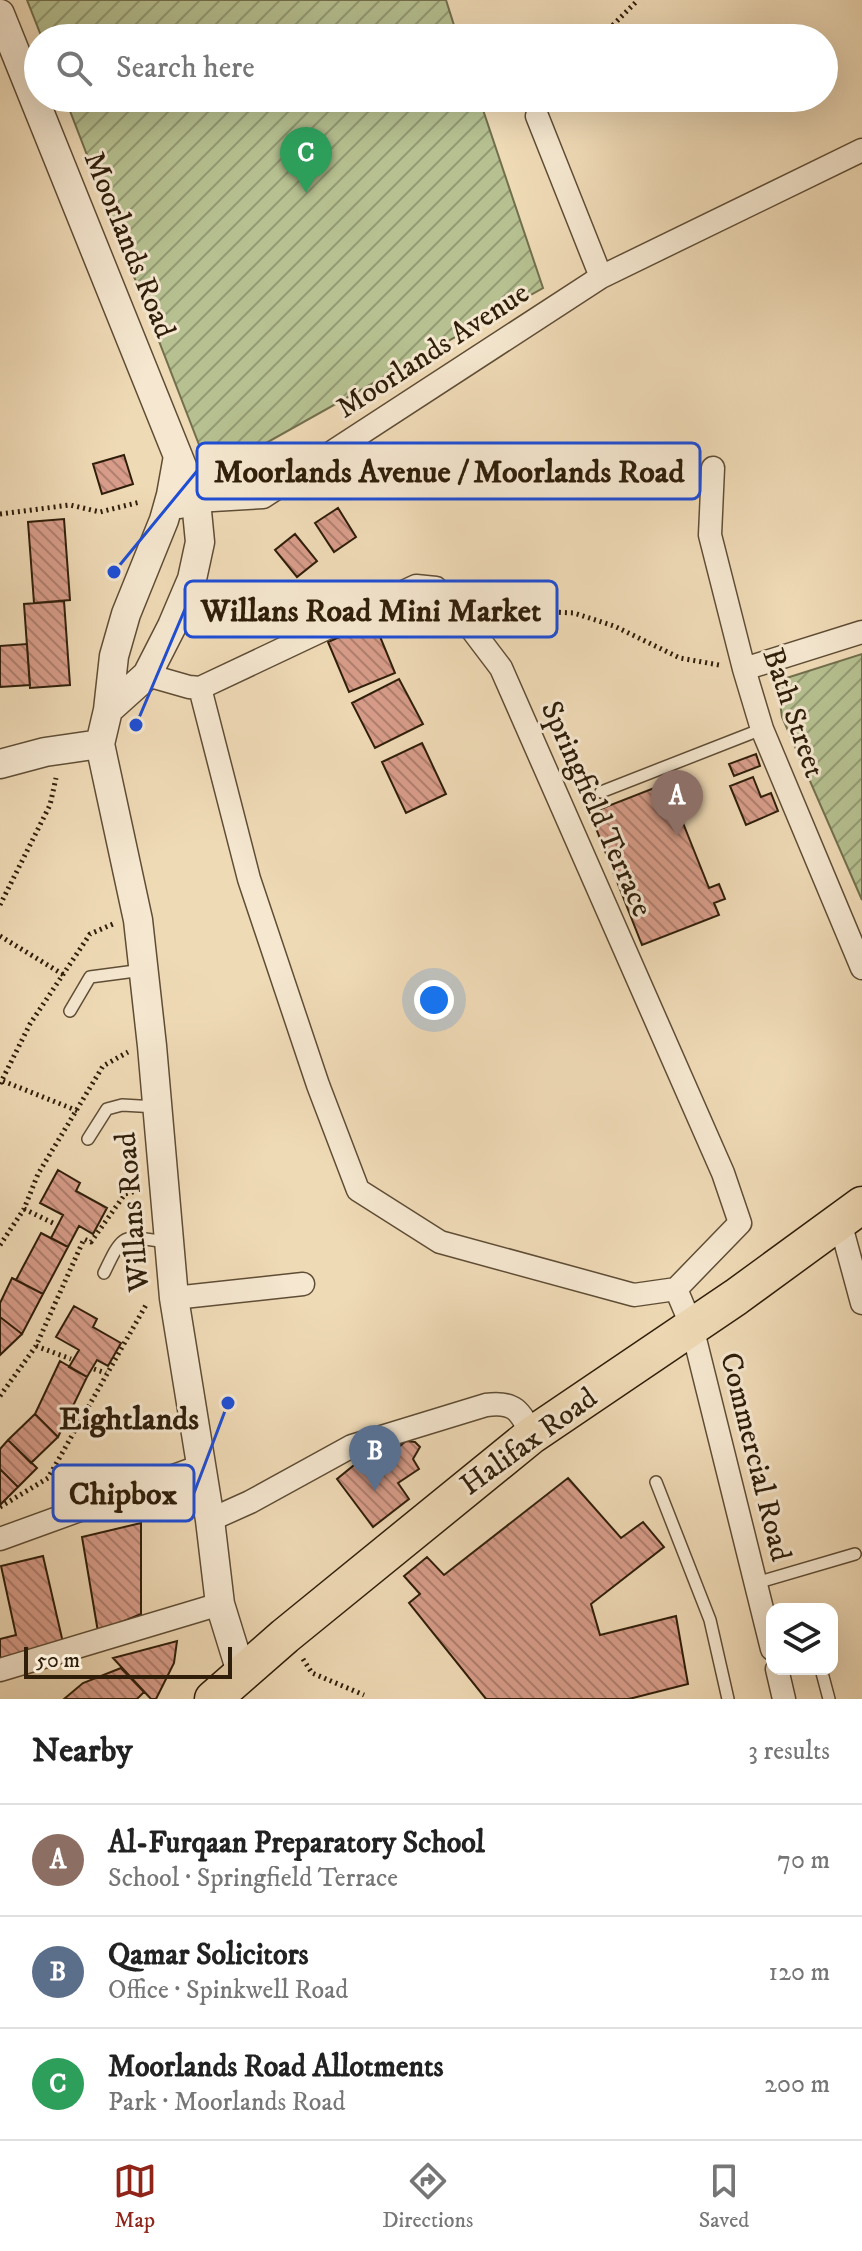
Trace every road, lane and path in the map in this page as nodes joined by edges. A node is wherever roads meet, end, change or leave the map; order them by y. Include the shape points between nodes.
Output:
1 (638, 0) edge
2 (0, 14) edge
3 (614, 24) edge
4 (24, 74) edge
5 (39, 112) edge
6 (537, 116) dead end
7 (861, 154) edge
8 (601, 277) junction
9 (713, 468) dead end
10 (177, 505) junction
11 (0, 514) edge
12 (862, 632) edge
13 (744, 669) junction
14 (147, 675) junction
15 (200, 688) junction
16 (108, 710) junction
17 (762, 729) junction
18 (100, 744) junction
19 (45, 752) junction
20 (0, 764) edge
21 (601, 792) dead end
22 (0, 905) edge
23 (0, 936) edge
24 (862, 968) edge
25 (143, 970) junction
26 (64, 975) dead end
27 (70, 1011) dead end
28 (3, 1081) dead end
29 (157, 1107) junction
30 (78, 1111) dead end
31 (88, 1139) dead end
32 (165, 1186) junction
33 (24, 1209) dead end
34 (851, 1213) edge
35 (55, 1224) dead end
36 (77, 1235) dead end
37 (84, 1239) junction
38 (169, 1242) junction
39 (104, 1273) dead end
40 (303, 1284) dead end
41 (676, 1289) junction
42 (160, 1301) junction
43 (862, 1303) edge
44 (692, 1327) junction
45 (36, 1346) junction
46 (71, 1359) dead end
47 (94, 1369) dead end
48 (106, 1373) junction
49 (0, 1396) edge
50 (532, 1435) junction
51 (201, 1466) junction
52 (656, 1482) dead end
53 (0, 1507) edge
54 (210, 1520) junction
55 (0, 1539) edge
56 (855, 1554) dead end
57 (756, 1583) junction
58 (220, 1604) junction
59 (766, 1624) edge
60 (0, 1670) edge
61 (241, 1672) junction
62 (312, 1673) dead end
63 (778, 1675) edge
64 (823, 1675) edge
65 (364, 1695) dead end
66 (213, 1699) edge
67 (728, 1699) edge
68 (784, 1699) edge
69 (829, 1699) edge

1 - 3 path
2 - 4 street, Moorlands Road
5 - 10 street, Moorlands Road via 178,456
6 - 8 street
7 - 8 street, Moorlands Avenue
8 - 10 street, Moorlands Avenue via 263,497
9 - 13 street, Bath Street via 710,535
10 - 11 path via 100,512 70,505
10 - 14 street, Moorlands Road via 200,542 192,579
10 - 16 street, Moorlands Road via 126,614 114,656
12 - 13 street
13 - 17 street, Bath Street
14 - 15 street
14 - 16 street, Moorlands Road
15 - 41 street via 249,879 358,1190 440,1242 634,1295
15 - 41 street, Springfield Terrace via 416,586 436,588 454,606 501,668 717,1158 740,1223
16 - 18 street, Moorlands Road
17 - 21 lane
17 - 24 street, Bath Street
18 - 19 street
18 - 25 street, Willans Road via 138,920
19 - 20 street
19 - 22 path via 57,772 50,805
23 - 26 path
25 - 27 lane via 90,977
25 - 29 street, Willans Road
28 - 30 path
29 - 31 lane via 107,1109
29 - 32 street, Willans Road
32 - 37 path via 125,1194 91,1242
32 - 38 street, Willans Road
33 - 35 path
34 - 43 street
34 - 44 main road, Halifax Road
36 - 37 path
37 - 45 path
38 - 39 lane via 128,1237 119,1241
38 - 42 street, Willans Road
40 - 42 street
41 - 44 street
42 - 48 path
42 - 51 street, Willans Road
44 - 50 main road, Halifax Road
44 - 57 street, Commercial Road
45 - 46 path
45 - 49 path
47 - 48 path
48 - 53 path via 48,1478
50 - 54 street via 520,1412 503,1403 486,1405 352,1446
50 - 61 main road, Halifax Road
51 - 54 street, Willans Road
51 - 55 street
52 - 67 lane via 710,1620
54 - 58 street, Willans Road
56 - 57 lane
57 - 59 street, Commercial Road
58 - 60 street
58 - 61 street, Willans Road
61 - 66 main road, Halifax Road
62 - 65 path
63 - 68 street
64 - 69 lane

